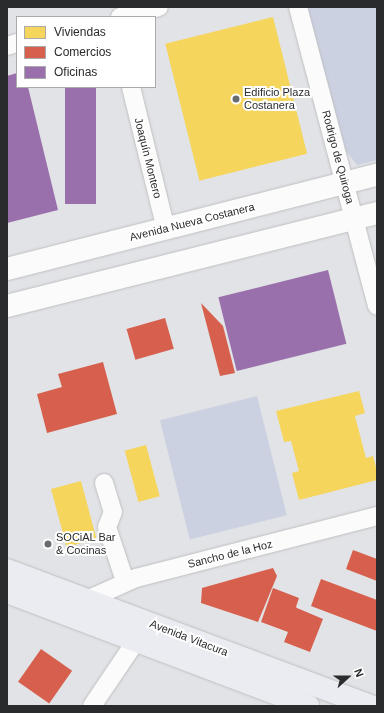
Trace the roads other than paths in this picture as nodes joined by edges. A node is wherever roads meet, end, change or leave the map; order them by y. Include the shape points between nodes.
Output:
1 (159, 7) edge
2 (298, 7) edge
3 (124, 16) edge
4 (131, 88) edge
5 (377, 175) edge
6 (345, 184) junction
7 (377, 213) edge
8 (354, 219) junction
9 (166, 229) junction
10 (7, 269) edge
11 (7, 306) edge
12 (377, 306) edge
13 (104, 483) dead end
14 (377, 516) edge
15 (7, 570) edge
16 (125, 581) junction
17 (7, 592) edge
18 (87, 600) junction
19 (136, 641) junction
20 (92, 706) edge
21 (308, 706) edge
22 (371, 706) edge

1 - 3 street
2 - 6 street, Rodrigo de Quiroga
4 - 9 street, Joaquín Montero
5 - 6 main road, Avenida Nueva Costanera
6 - 8 street, Rodrigo de Quiroga
6 - 9 main road, Avenida Nueva Costanera
7 - 8 main road
8 - 11 main road
8 - 12 street, Rodrigo de Quiroga
9 - 10 main road, Avenida Nueva Costanera
13 - 16 street via 113,512 107,527
14 - 16 street, Sancho de la Hoz
15 - 18 main road, Avenida Vitacura
16 - 18 street, Sancho de la Hoz
17 - 19 main road, Avenida Vitacura
18 - 22 main road, Avenida Vitacura
19 - 20 street
19 - 21 main road, Avenida Vitacura

